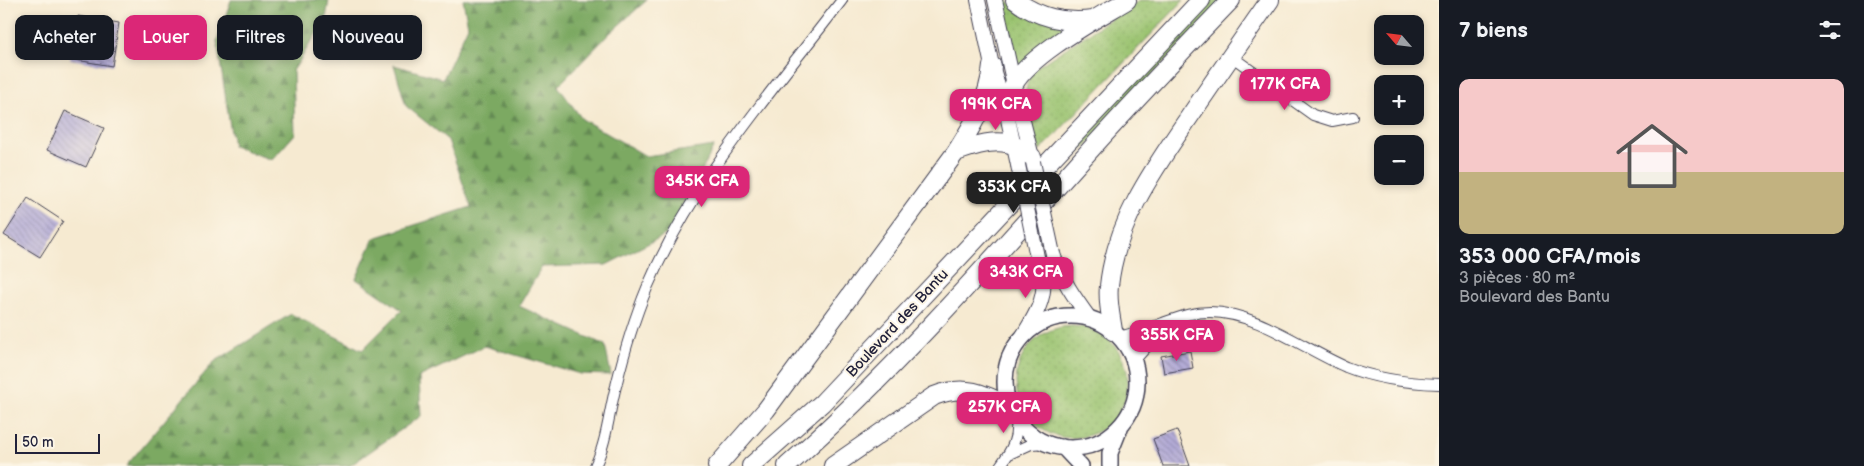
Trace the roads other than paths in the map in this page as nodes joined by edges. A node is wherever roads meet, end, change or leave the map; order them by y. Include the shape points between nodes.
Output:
1 (842, 0) edge
2 (978, 0) edge
3 (995, 0) edge
4 (1015, 0) edge
5 (1127, 0) edge
6 (1201, 0) edge
7 (1231, 0) edge
8 (1270, 0) edge
9 (1096, 20) junction
10 (1232, 56) junction
11 (992, 66) junction
12 (1014, 85) junction
13 (1006, 110) junction
14 (1353, 117) dead end
15 (1014, 145) junction
16 (956, 152) junction
17 (1028, 162) junction
18 (1090, 319) junction
19 (1170, 320) junction
20 (1116, 334) junction
21 (1020, 341) junction
22 (1134, 362) junction
23 (1439, 384) edge
24 (1014, 413) junction
25 (1125, 420) junction
26 (1047, 443) junction
27 (1063, 447) junction
28 (1009, 454) junction
29 (595, 466) edge
30 (718, 466) edge
31 (751, 466) edge
32 (787, 466) edge
33 (833, 466) edge
34 (1000, 466) edge
35 (1081, 466) edge
36 (1110, 466) edge

1 - 29 street via 713,170 663,252 630,337
2 - 11 street
3 - 12 street
4 - 9 highway via 1037,13 1060,20
5 - 9 highway
6 - 31 highway, Boulevard des Bantu via 822,403
7 - 32 highway, Boulevard des Bantu via 1085,155 940,317
8 - 10 highway
9 - 12 highway via 1037,58
10 - 14 street via 1313,115 1332,121
10 - 20 highway via 1153,170 1129,213 1109,285 1109,304
11 - 13 street
11 - 16 highway via 983,106
12 - 13 highway
12 - 17 street
13 - 15 street
15 - 16 highway via 998,142 970,146
15 - 17 highway
16 - 30 highway via 766,410
17 - 18 street, bridge via 1060,274
17 - 21 street, bridge via 1037,257 1043,280 1036,314
18 - 20 main road
18 - 21 main road via 1077,316 1052,319
19 - 20 street
19 - 22 street
19 - 23 street via 1198,313 1234,314 1251,319 1364,374
20 - 22 main road
21 - 24 main road via 1007,368 1006,389
22 - 25 main road via 1136,388
24 - 26 main road via 1030,433
24 - 28 street via 1016,439
24 - 33 highway via 993,398 962,389 946,391
25 - 27 main road via 1102,440 1083,447
25 - 36 main road via 1113,444
26 - 27 main road
26 - 28 street via 1031,444
27 - 35 main road
28 - 34 street

